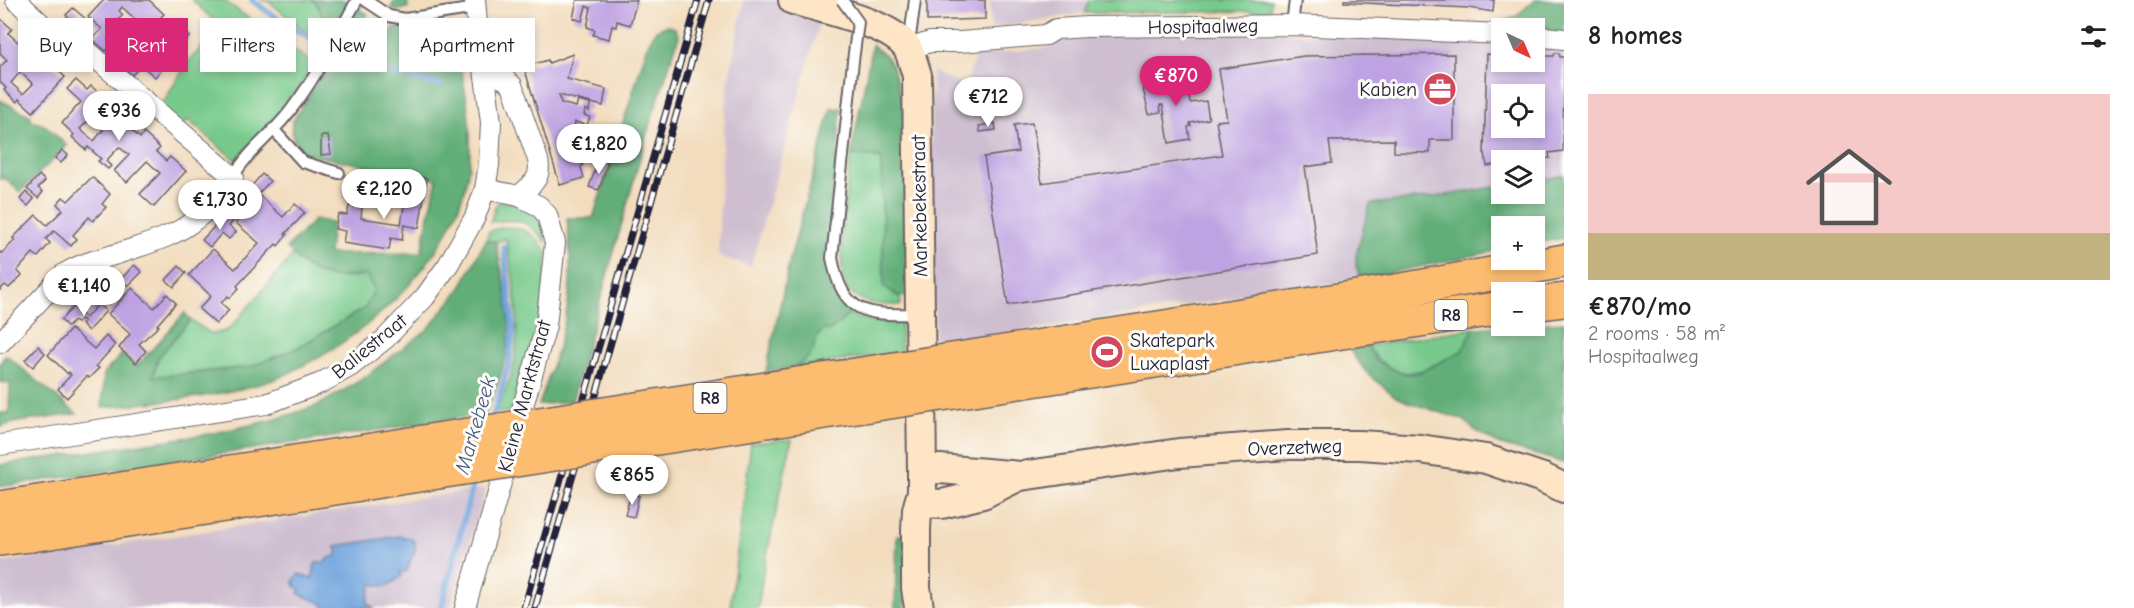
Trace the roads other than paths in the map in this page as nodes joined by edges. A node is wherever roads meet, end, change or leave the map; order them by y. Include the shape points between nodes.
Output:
1 (16, 0) edge
2 (357, 0) edge
3 (365, 0) edge
4 (793, 0) edge
5 (842, 0) edge
6 (915, 0) edge
7 (1295, 0) edge
8 (475, 4) edge
9 (1292, 25) junction
10 (1491, 34) edge
11 (1545, 37) edge
12 (1564, 39) edge
13 (908, 49) junction
14 (485, 76) junction
15 (273, 129) junction
16 (339, 173) dead end
17 (233, 177) junction
18 (485, 189) junction
19 (519, 196) junction
20 (1564, 261) edge
21 (1564, 300) edge
22 (1545, 303) edge
23 (1398, 307) junction
24 (1491, 308) edge
25 (920, 314) junction
26 (0, 343) edge
27 (0, 445) edge
28 (1564, 488) edge
29 (924, 492) junction
30 (0, 508) edge
31 (0, 539) edge
32 (465, 608) edge
33 (919, 608) edge
34 (936, 608) edge

1 - 17 street via 68,50 76,41
2 - 15 lane via 292,109
3 - 8 lane via 389,16 405,19
4 - 13 street via 874,24
5 - 25 lane, bridge via 858,22 832,258 836,279 849,302 863,309
6 - 13 lane
7 - 9 lane
8 - 14 street, Baliestraat
9 - 10 street, Hospitaalweg
9 - 13 street, Hospitaalweg via 1056,29 1046,35 930,42
11 - 12 street
13 - 25 street, Markebekestraat via 917,75
14 - 18 street, Baliestraat via 490,122
14 - 19 street via 498,76 512,85 538,160 537,177
15 - 16 lane via 303,162
15 - 17 lane via 239,164
17 - 26 street via 186,226 152,243 64,274
18 - 19 street, Kleine Marktstraat
18 - 27 street, Baliestraat via 475,217 425,297 385,339 321,383 266,404
19 - 32 street, Kleine Marktstraat via 547,215 555,243 546,326
20 - 23 highway, R8
21 - 22 highway
23 - 24 highway, R8
23 - 30 highway, R8, bridge
23 - 31 highway, R8, bridge
25 - 29 street, Markebekestraat
28 - 29 street, Overzetweg via 1486,459 1420,449 1288,445 1179,453 1021,476 940,469
29 - 33 street, Markebekestraat via 916,530
29 - 34 street, Markebekestraat via 935,531

